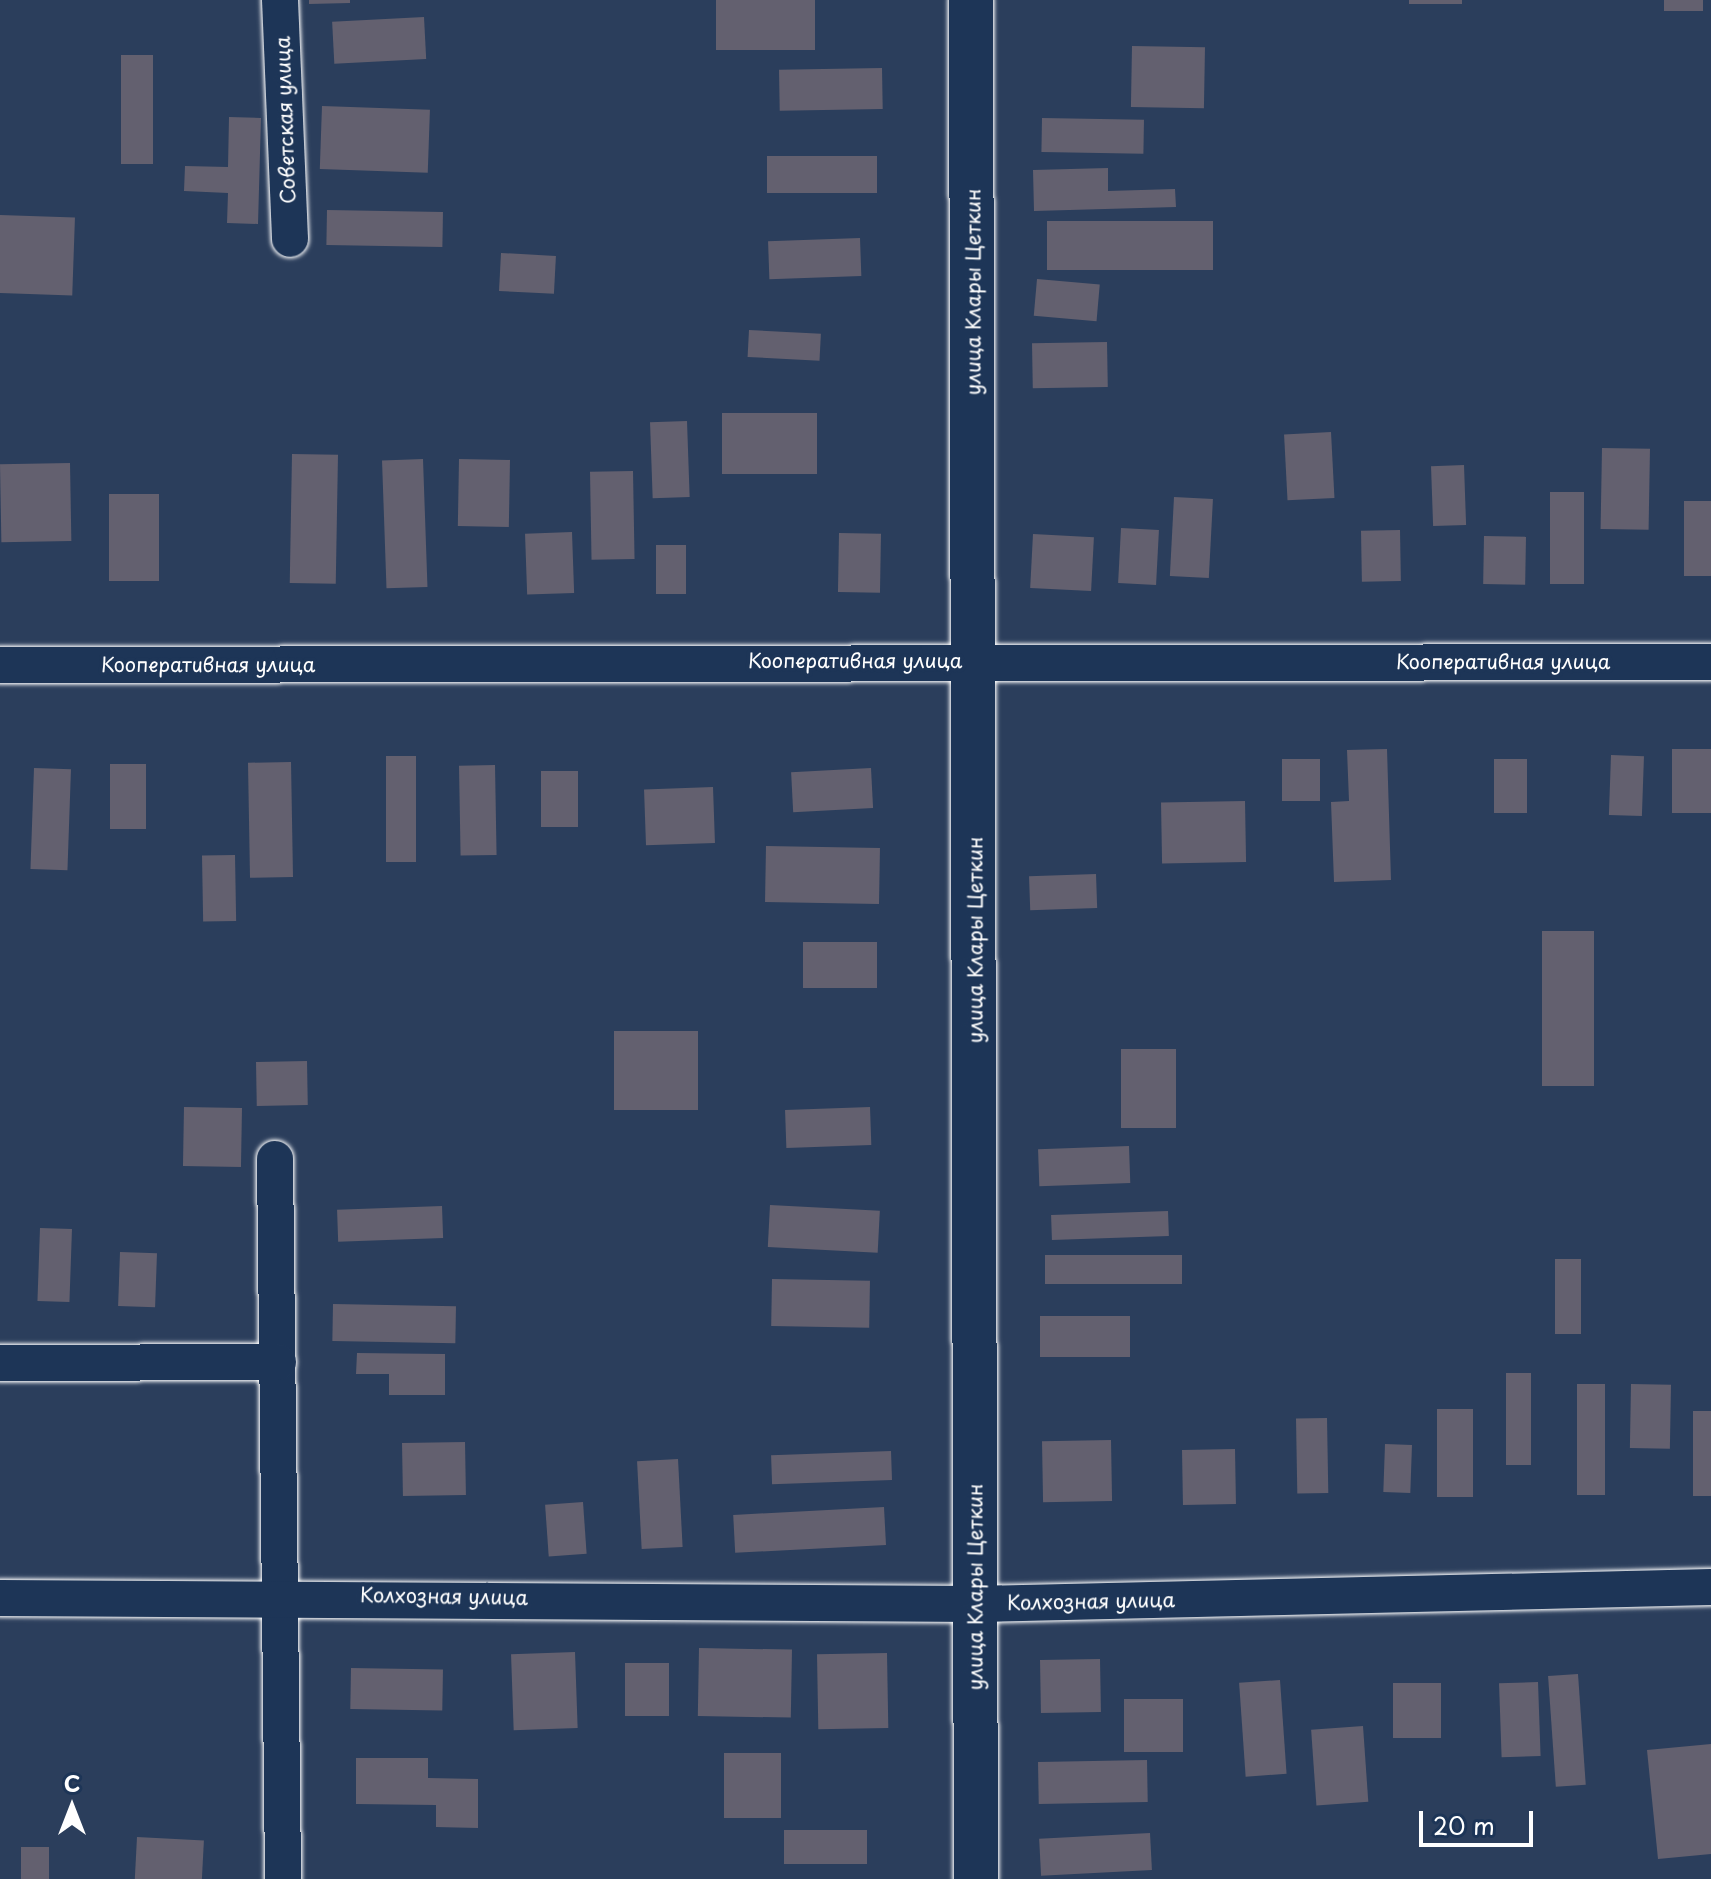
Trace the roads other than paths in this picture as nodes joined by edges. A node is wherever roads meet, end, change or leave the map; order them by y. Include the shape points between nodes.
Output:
1 (280, 0) edge
2 (971, 0) edge
3 (290, 239) dead end
4 (975, 659) junction
5 (1711, 662) edge
6 (0, 665) edge
7 (275, 1159) dead end
8 (278, 1362) junction
9 (0, 1363) edge
10 (1711, 1587) edge
11 (280, 1594) junction
12 (0, 1598) edge
13 (976, 1604) junction
14 (283, 1879) edge
15 (976, 1879) edge

1 - 3 street, Советская улица
2 - 4 main road, улица Клары Цеткин
4 - 5 street, Кооперативная улица
4 - 6 street, Кооперативная улица
4 - 13 main road, улица Клары Цеткин
7 - 8 street
8 - 9 street
8 - 11 street
10 - 13 street, Колхозная улица
11 - 12 street, Колхозная улица
11 - 13 street, Колхозная улица
11 - 14 street
13 - 15 main road, улица Клары Цеткин

